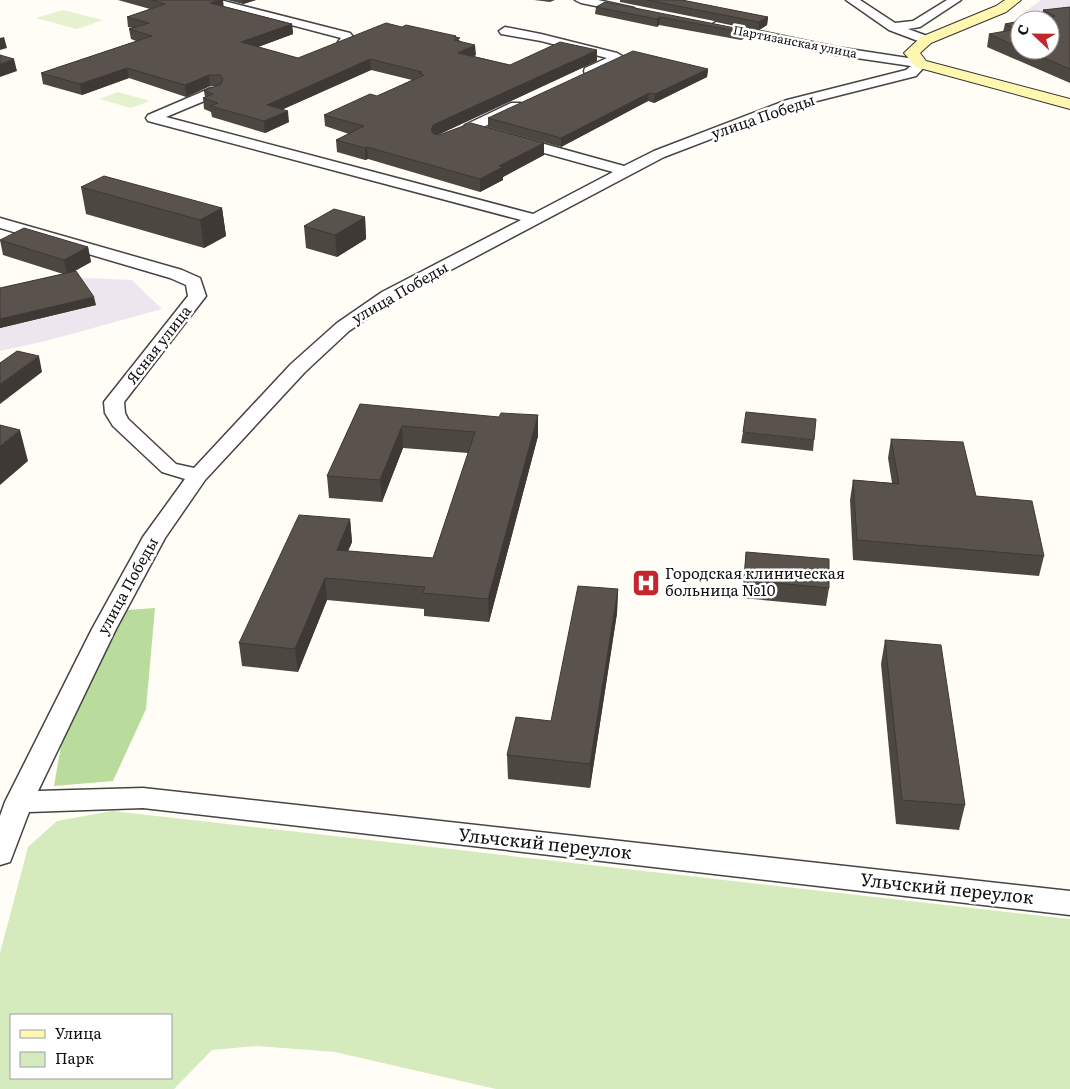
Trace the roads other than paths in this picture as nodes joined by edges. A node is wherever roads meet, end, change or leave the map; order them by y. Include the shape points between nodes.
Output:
1 (207, 0) edge
2 (581, 0) edge
3 (852, 0) edge
4 (955, 0) edge
5 (1014, 0) edge
6 (647, 13) edge
7 (703, 24) edge
8 (893, 27) junction
9 (505, 31) dead end
10 (926, 40) junction
11 (344, 42) edge
12 (921, 64) junction
13 (581, 76) edge
14 (216, 91) edge
15 (530, 100) edge
16 (1070, 104) edge
17 (470, 128) junction
18 (455, 134) edge
19 (625, 171) junction
20 (535, 219) junction
21 (0, 223) edge
22 (198, 476) junction
23 (19, 802) junction
24 (0, 854) edge
25 (1070, 903) edge

1 - 11 street via 346,36 348,38
2 - 6 street
3 - 8 street
4 - 8 street via 916,24
5 - 10 street via 1001,9
7 - 12 street, Партизанская улица via 836,51
8 - 10 street
9 - 13 street via 544,37 618,57
10 - 12 street via 912,53
12 - 16 street
12 - 19 street, улица Победы via 912,73 792,103 659,154
14 - 20 street via 153,118
15 - 17 street
17 - 18 street
17 - 19 street
19 - 20 street, улица Победы
20 - 22 street, улица Победы via 388,296 343,327 298,368
21 - 22 street, Ясная улица via 194,282 198,296 114,402 120,422 169,468
22 - 23 street, улица Победы via 150,544 104,629
23 - 24 street, улица Победы
23 - 25 street, Ульчский переулок via 143,798

